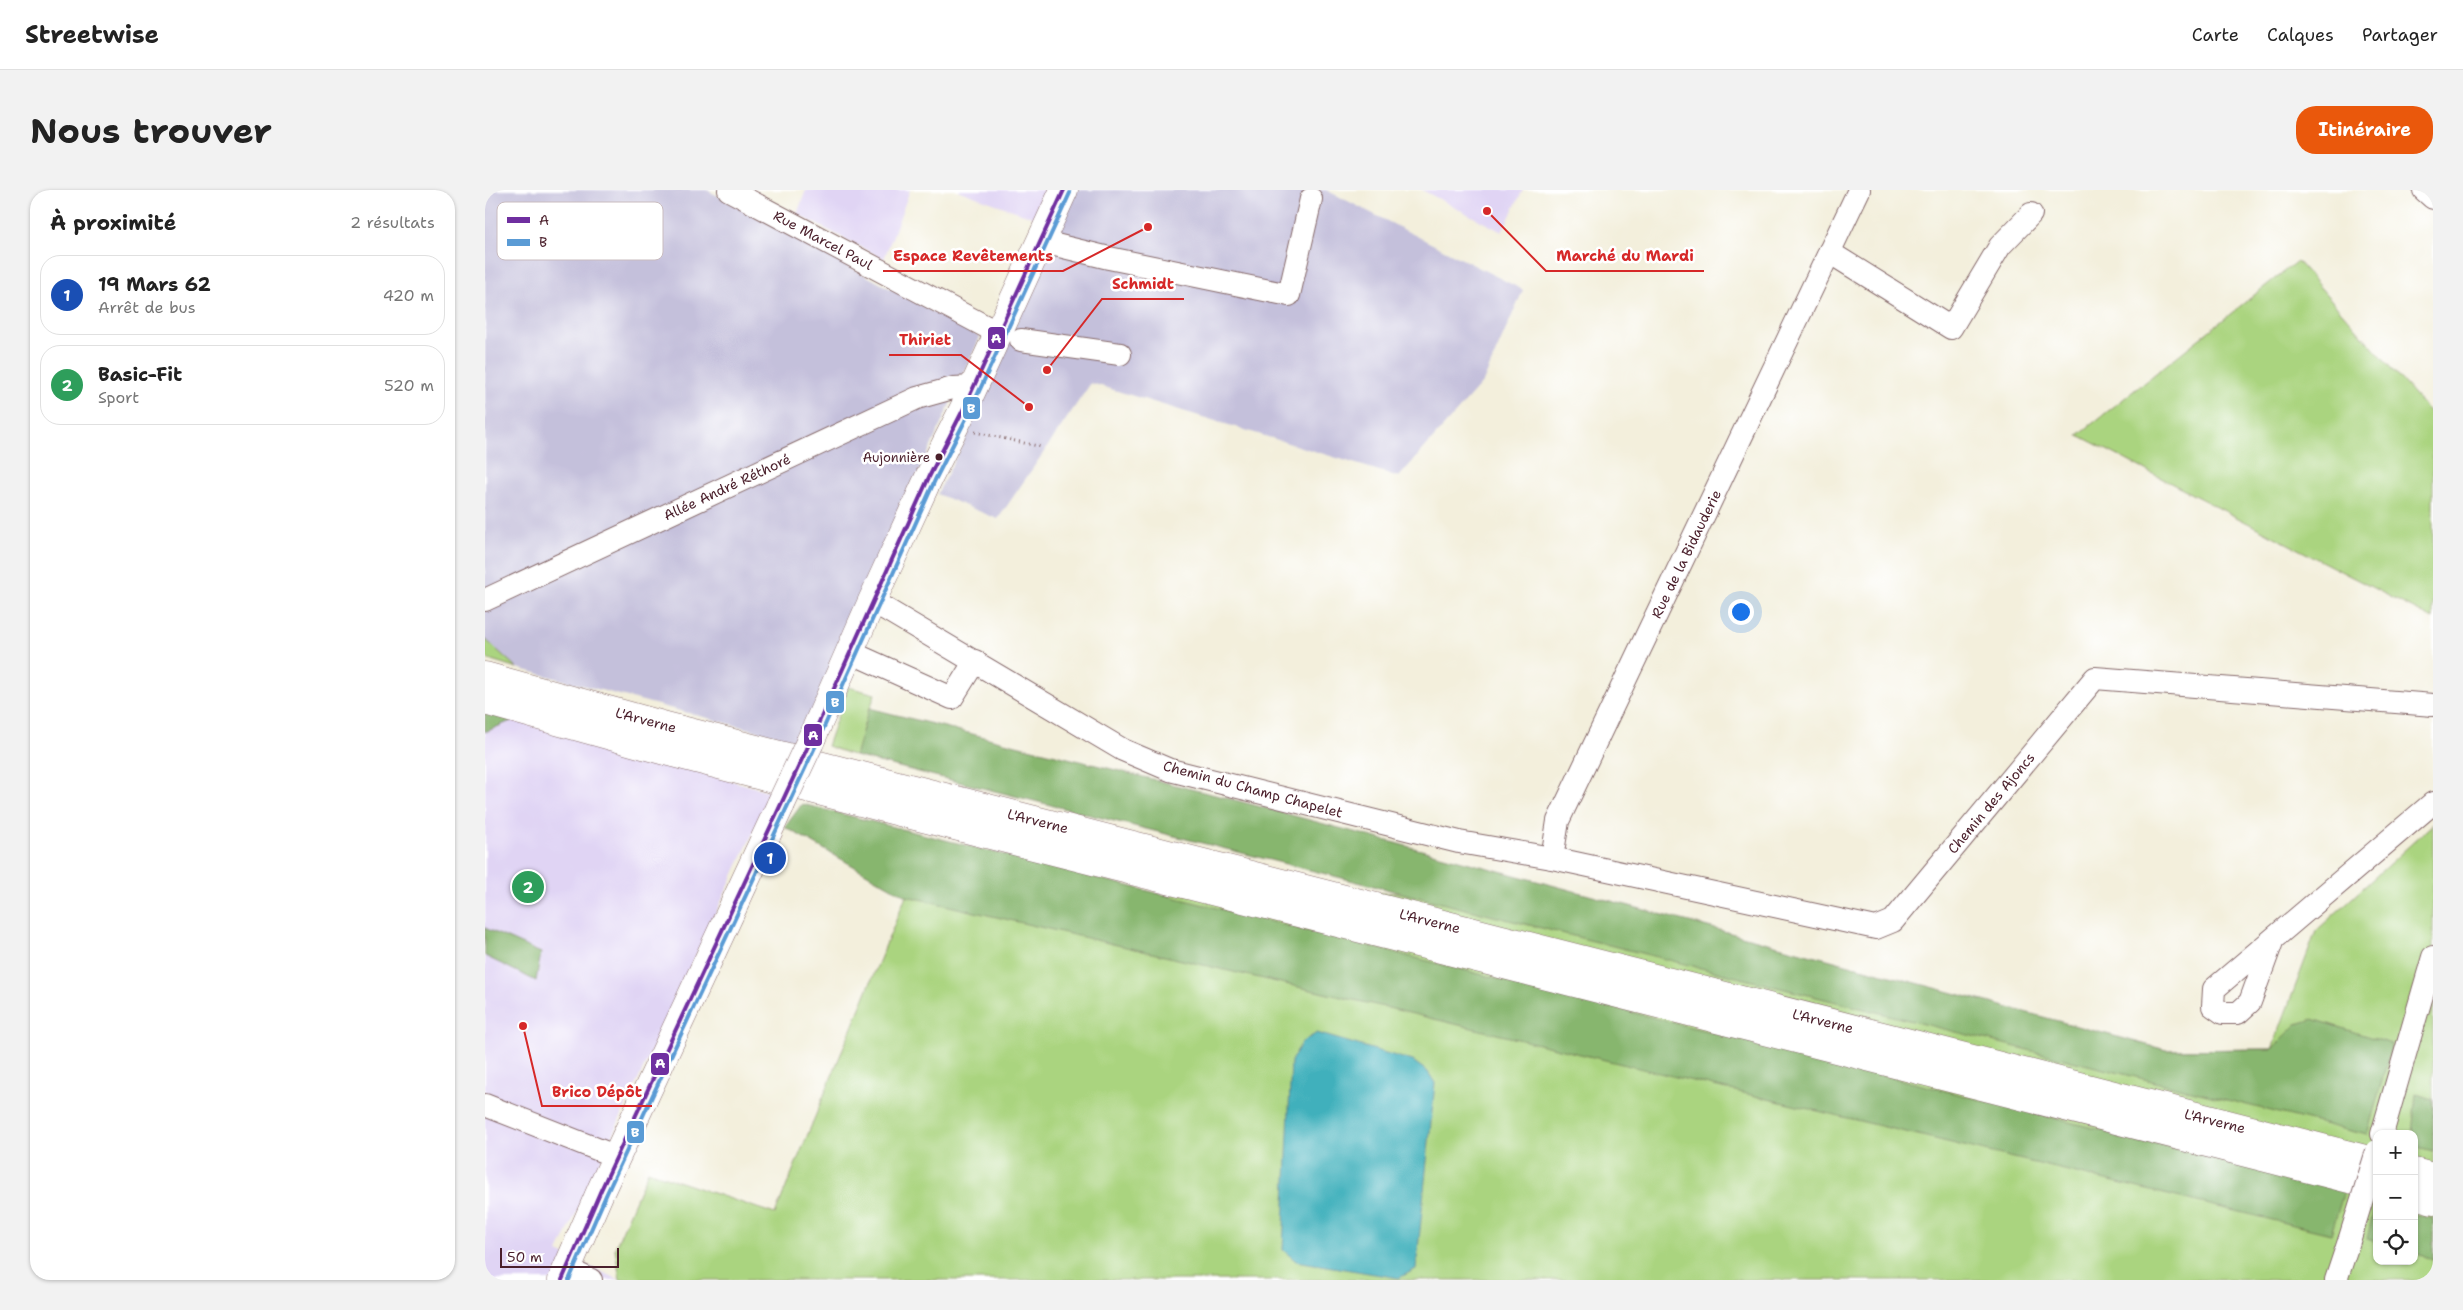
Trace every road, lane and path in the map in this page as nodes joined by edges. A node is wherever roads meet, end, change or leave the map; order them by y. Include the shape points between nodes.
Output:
1 (729, 190) edge
2 (1063, 190) edge
3 (1859, 190) edge
4 (2423, 190) edge
5 (1311, 198) dead end
6 (2433, 198) edge
7 (2031, 214) dead end
8 (1039, 241) junction
9 (1829, 252) junction
10 (1009, 337) junction
11 (1120, 354) dead end
12 (973, 387) junction
13 (955, 428) junction
14 (1042, 447) dead end
15 (485, 600) edge
16 (872, 600) junction
17 (849, 652) junction
18 (975, 661) junction
19 (485, 676) edge
20 (485, 701) edge
21 (2433, 705) edge
22 (2433, 803) edge
23 (1552, 858) junction
24 (2273, 939) dead end
25 (2433, 957) edge
26 (485, 1105) edge
27 (2383, 1130) edge
28 (617, 1157) junction
29 (2373, 1161) edge
30 (2373, 1164) edge
31 (2418, 1173) edge
32 (2433, 1177) edge
33 (2373, 1185) edge
34 (2418, 1196) edge
35 (2433, 1200) edge
36 (574, 1276) edge
37 (2336, 1280) edge

1 - 10 street, Rue Marcel Paul
2 - 8 main road
3 - 9 street, Rue de la Bidauderie
4 - 6 street
5 - 8 street via 1289,295
7 - 9 street via 2000,246 1951,328
8 - 10 main road
9 - 23 street, Rue de la Bidauderie via 1558,821
10 - 11 street, Rue Marcel Paul
10 - 12 main road
12 - 13 main road
12 - 15 street, Allée André Réthoré via 953,388 917,398
13 - 14 path
13 - 16 main road
16 - 17 main road
16 - 18 street, Chemin du Champ Chapelet
17 - 18 street via 952,698
17 - 28 main road, bridge
18 - 23 street, Chemin du Champ Chapelet via 1123,750 1170,770 1459,842
19 - 29 main road, L'Arverne via 675,728
20 - 33 main road, L'Arverne via 907,814
21 - 23 street, Chemin des Ajoncs via 2095,678 1893,921 1875,928
22 - 24 street
25 - 27 street
26 - 28 street
28 - 36 main road
30 - 37 street, bridge
31 - 32 main road
34 - 35 main road

